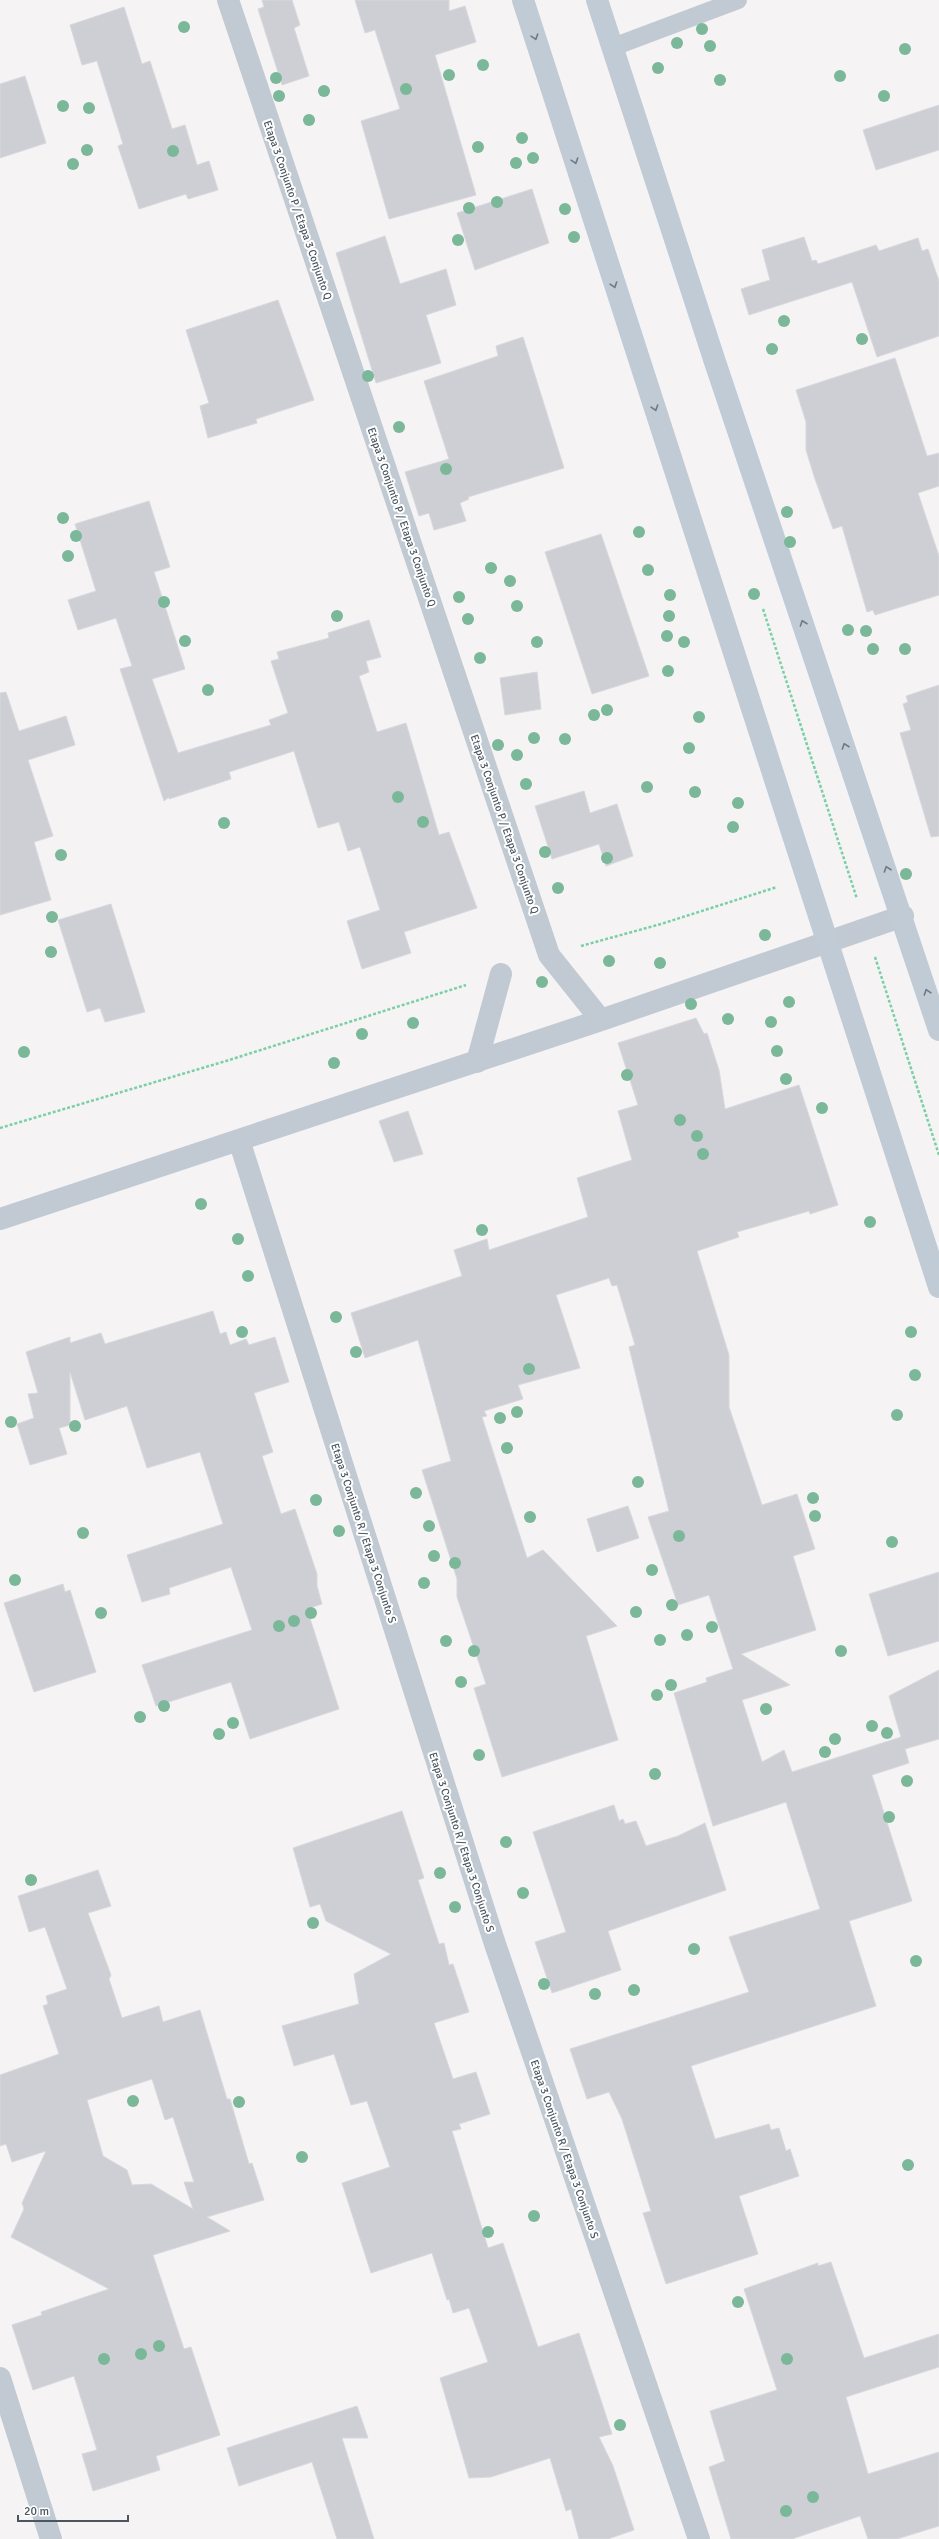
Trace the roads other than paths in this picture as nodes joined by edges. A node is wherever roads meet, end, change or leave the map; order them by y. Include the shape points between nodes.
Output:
1 (228, 0) edge
2 (523, 0) edge
3 (598, 0) edge
4 (738, 0) edge
5 (613, 47) junction
6 (903, 916) junction
7 (828, 943) junction
8 (501, 974) road end
9 (602, 1020) junction
10 (939, 1030) edge
11 (477, 1062) junction
12 (239, 1140) junction
13 (0, 1219) edge
14 (939, 1287) edge
15 (0, 2378) edge
16 (51, 2539) edge
17 (699, 2539) edge

1 - 9 street, Etapa 3 Conjunto P / Etapa 3 Conjunto Q via 549,955
2 -> 7 street
3 - 5 street
4 - 5 lane
6 -> 5 street via 717,369
6 - 7 street
10 -> 6 street
7 - 9 street
7 - 14 street
8 - 11 street
9 - 11 street
11 - 12 street
12 - 13 street
12 - 17 street, Etapa 3 Conjunto R / Etapa 3 Conjunto S via 495,1944
15 - 16 street

